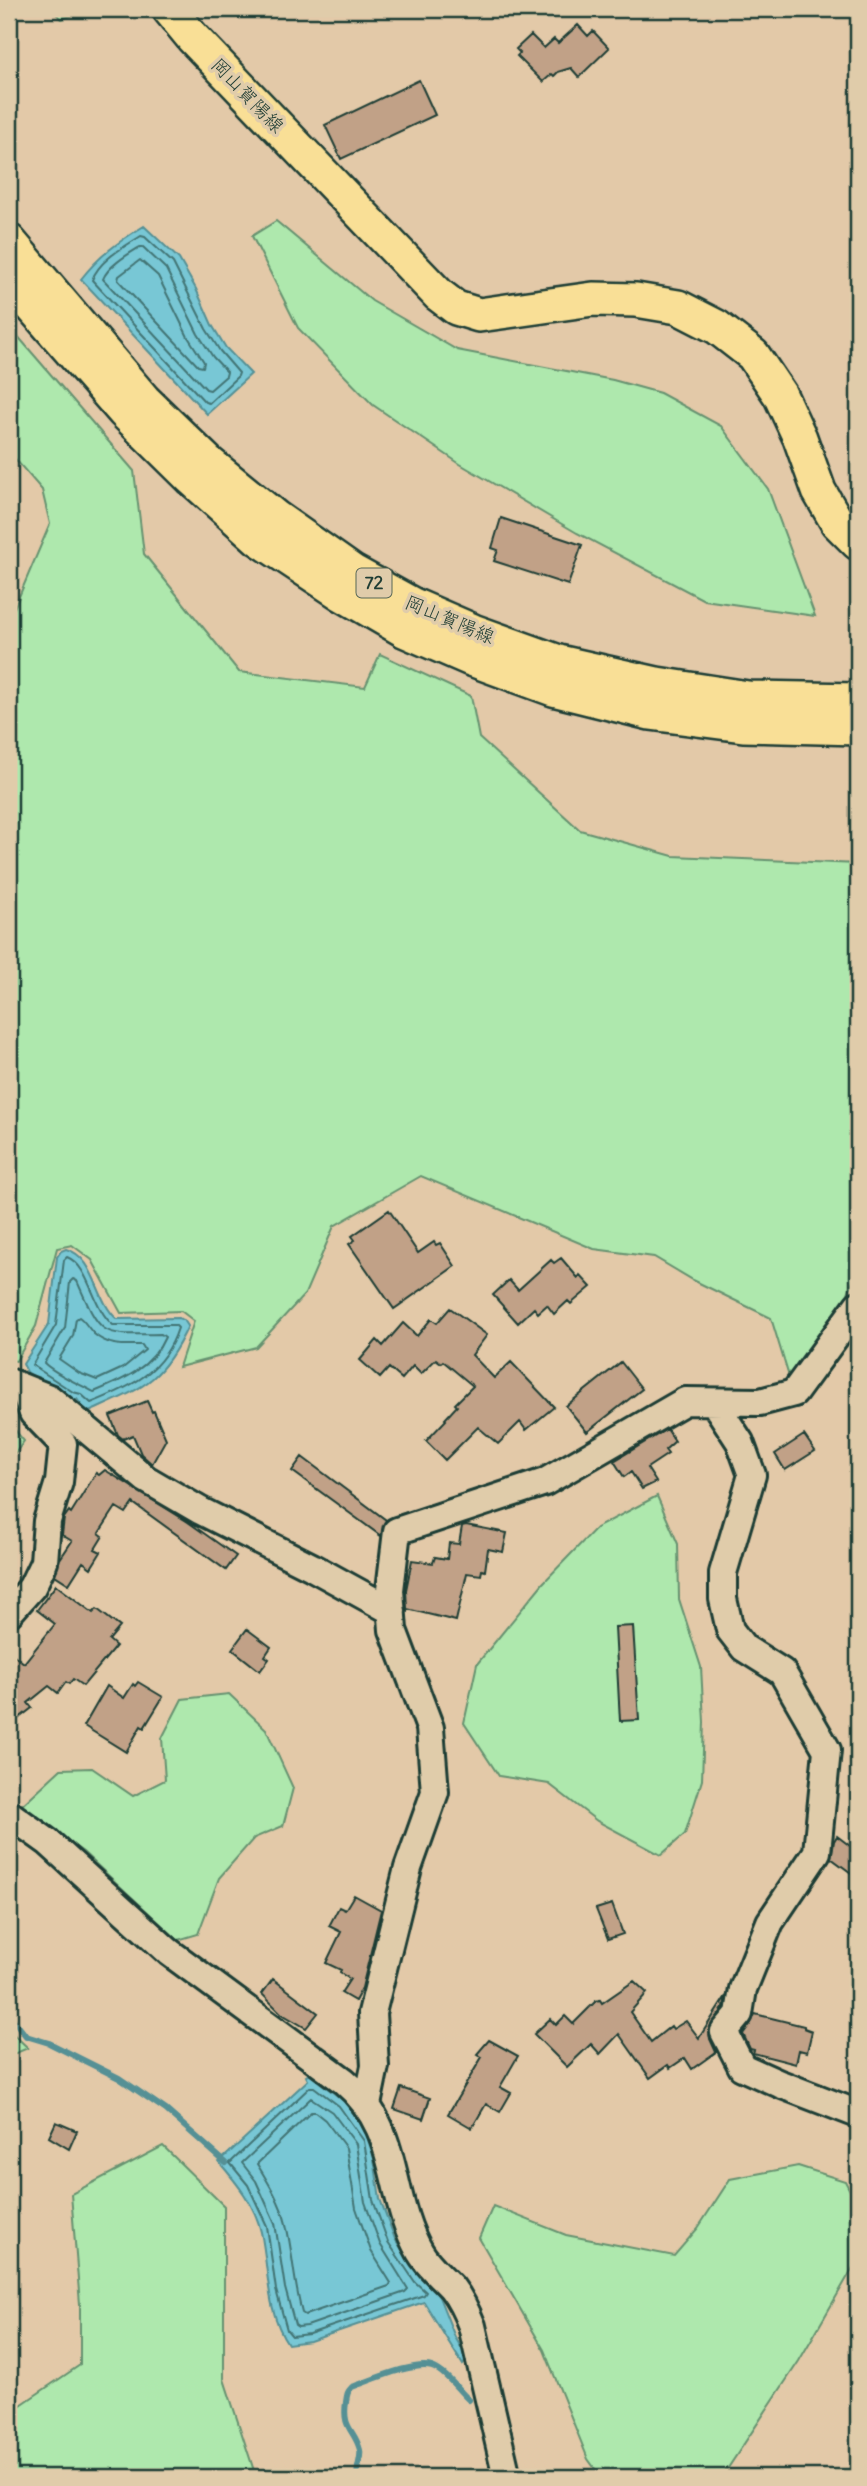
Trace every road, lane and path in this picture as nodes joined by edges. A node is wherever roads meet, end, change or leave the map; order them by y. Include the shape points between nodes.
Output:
1 (169, 9) edge
2 (9, 242) edge
3 (9, 280) edge
4 (858, 543) edge
5 (858, 700) edge
6 (858, 728) edge
7 (858, 1305) edge
8 (16, 1385) edge
9 (714, 1402) junction
10 (392, 1611) junction
11 (9, 1613) edge
12 (9, 1814) edge
13 (367, 2105) junction
14 (858, 2114) edge
15 (507, 2477) edge

1 - 4 main road, 岡山賀陽線 via 456,308 479,315 593,299 636,300 678,307 754,355 780,394 819,491 837,522
2 - 5 main road, 岡山賀陽線 / 72 via 144,400 209,463 353,572 413,605 559,662 657,684 748,698
3 - 6 main road, 岡山賀陽線 / 72 via 124,412 259,539 404,630 553,689 650,713 743,725
7 - 9 street via 793,1393 760,1402
8 - 10 street via 49,1398 146,1479
8 - 11 street via 33,1413 62,1444 60,1482 47,1521 44,1562 32,1587
9 - 10 street via 685,1401 545,1482 397,1531
9 - 14 street via 740,1442 752,1475 723,1573 730,1630 744,1647 782,1672 827,1750 817,1852 770,1922 743,1989 739,2014 724,2032 742,2067
10 - 13 street via 393,1630 430,1728 435,1792 408,1868 372,2013 375,2066
12 - 13 street via 48,1842 169,1952 344,2081
13 - 15 street via 384,2134 408,2227 420,2253 453,2289 472,2326

